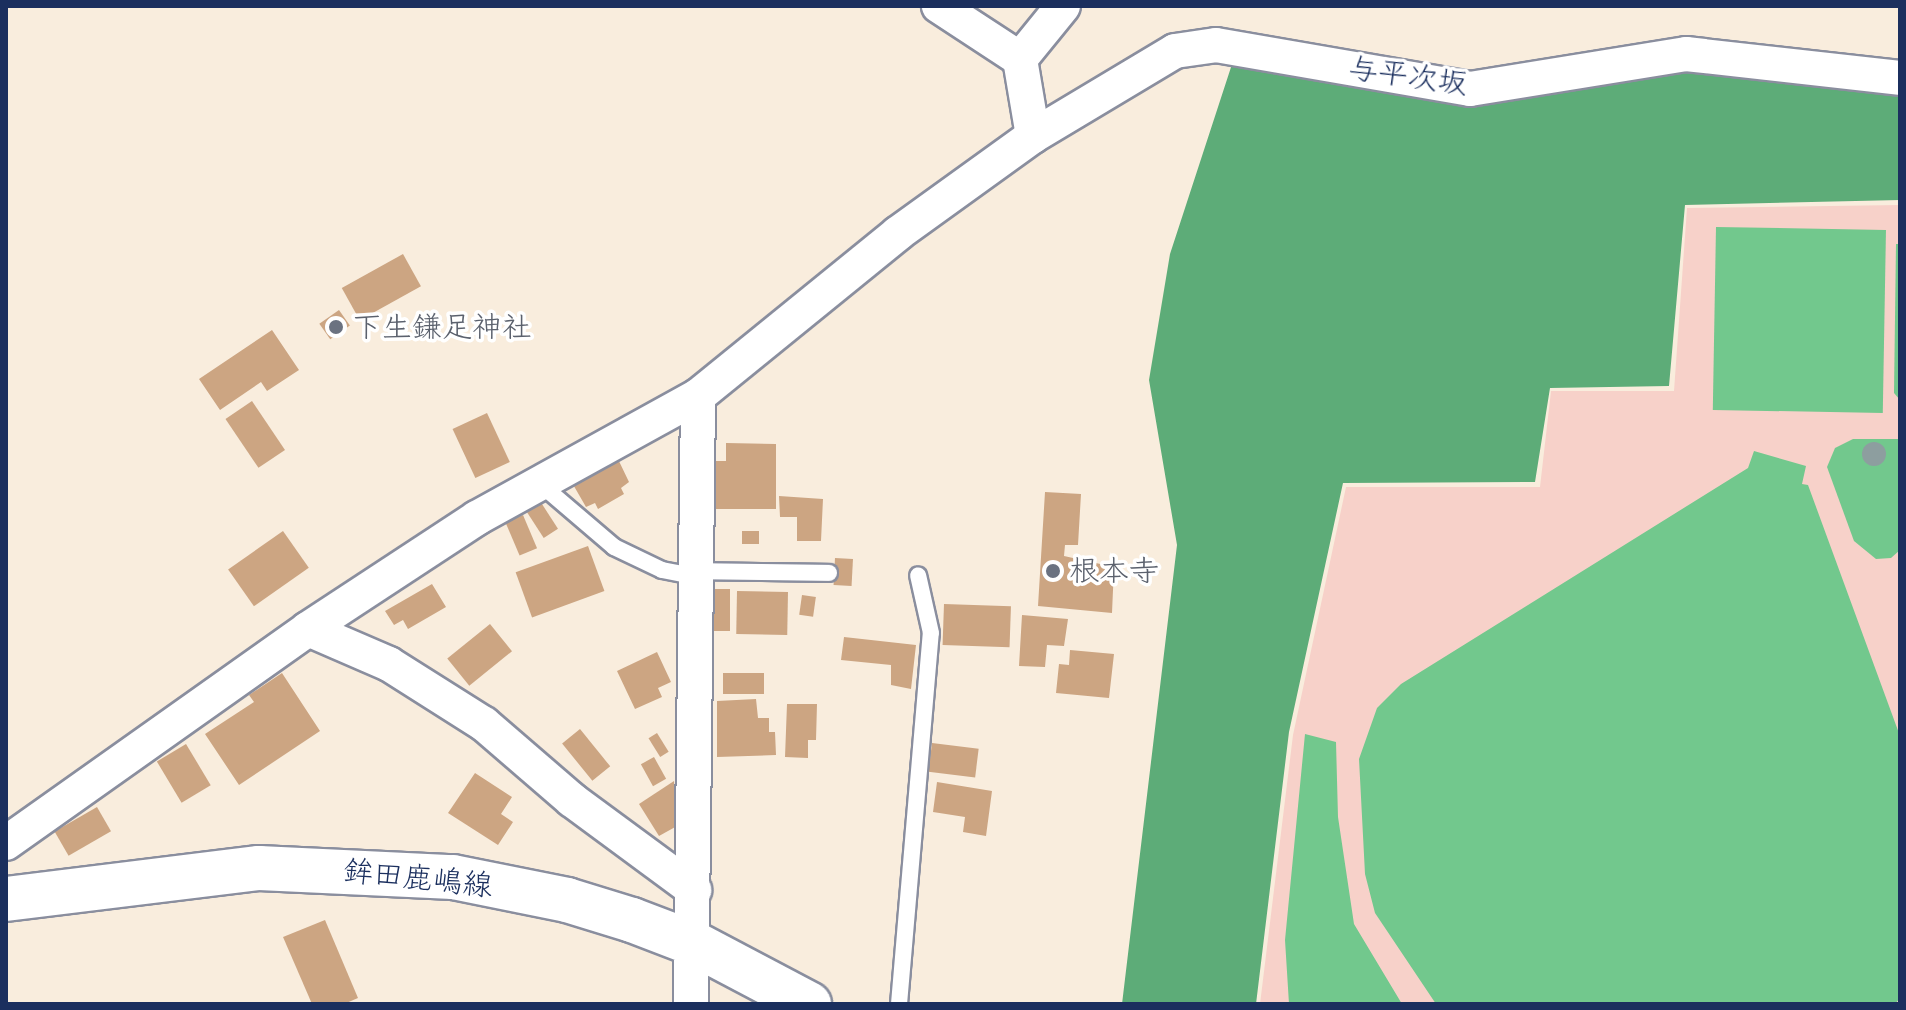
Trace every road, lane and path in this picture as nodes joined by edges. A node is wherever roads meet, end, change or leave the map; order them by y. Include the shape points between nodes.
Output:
1 (939, 6) edge
2 (1063, 6) edge
3 (1020, 59) junction
4 (1900, 78) edge
5 (1033, 136) junction
6 (698, 396) junction
7 (538, 482) junction
8 (829, 573) dead end
9 (692, 574) junction
10 (918, 575) dead end
11 (308, 629) junction
12 (6, 843) edge
13 (694, 890) junction
14 (6, 899) edge
15 (695, 944) junction
16 (691, 1004) edge
17 (809, 1004) edge
18 (899, 1004) edge

1 - 3 street
2 - 3 street
3 - 5 street
4 - 5 street, 与平次坂 via 1686,54 1470,89 1216,45 1175,51
5 - 6 street, 与平次坂 via 897,234
6 - 7 street, 与平次坂
6 - 9 street
7 - 9 lane via 614,547 662,570
7 - 11 street, 与平次坂
8 - 9 lane
9 - 13 street
10 - 18 lane via 931,633
11 - 12 street, 与平次坂
11 - 13 street via 389,664 484,724 572,800
13 - 15 street
14 - 15 main road, 鉾田鹿嶋線 via 245,869 350,869 453,877 567,900
15 - 16 street
15 - 17 main road, 鉾田鹿嶋線

